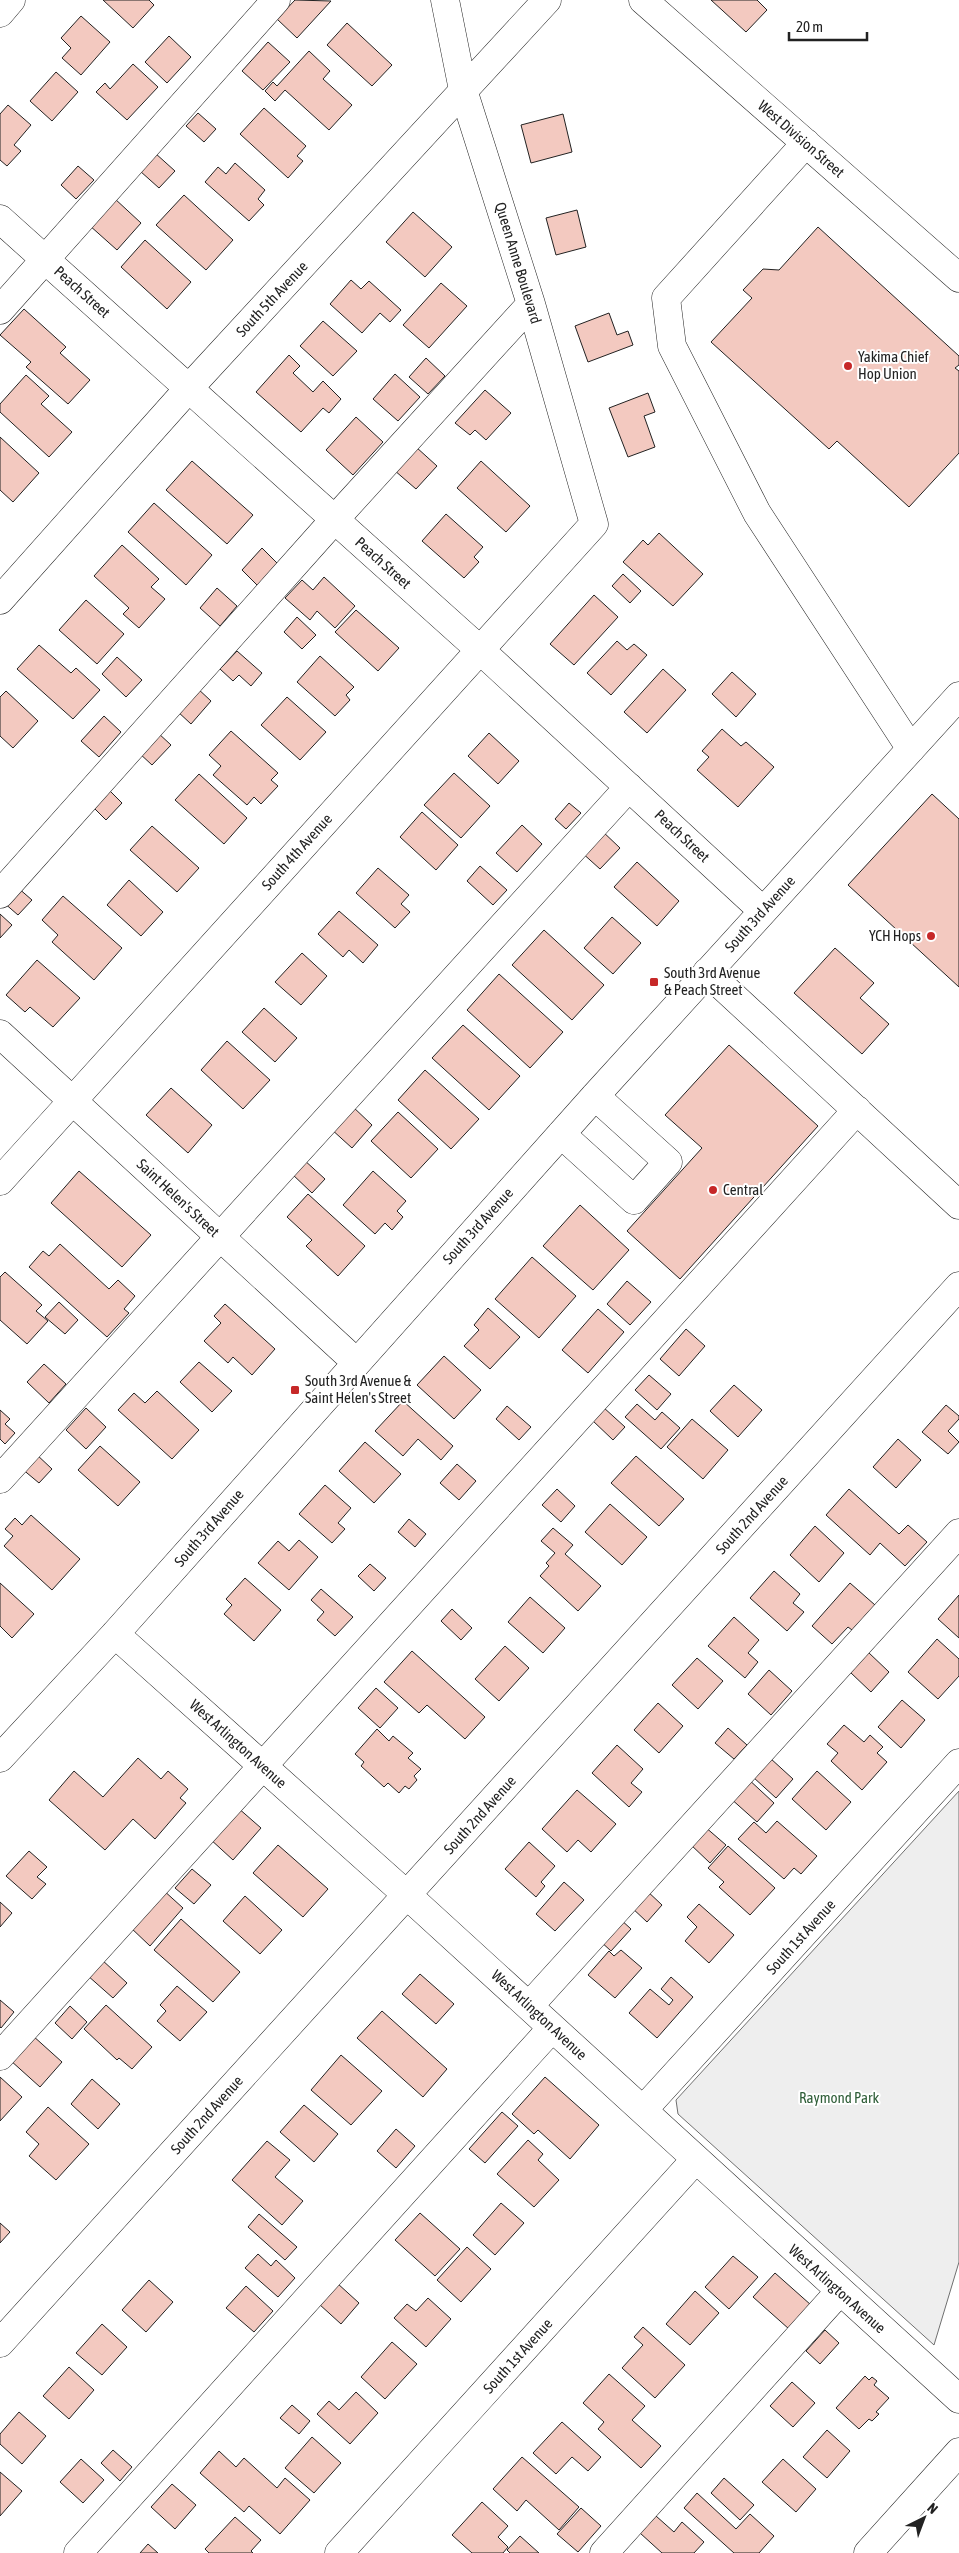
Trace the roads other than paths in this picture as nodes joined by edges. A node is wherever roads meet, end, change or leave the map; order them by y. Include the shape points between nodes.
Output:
1 (12, 0) edge
2 (276, 0) edge
3 (445, 0) edge
4 (547, 0) edge
5 (643, 0) edge
6 (0, 13) edge
7 (463, 90) junction
8 (806, 143) junction
9 (0, 219) edge
10 (45, 259) junction
11 (959, 278) edge
12 (531, 304) junction
13 (0, 310) edge
14 (190, 388) junction
15 (335, 519) junction
16 (594, 524) joint
17 (0, 600) edge
18 (479, 649) junction
19 (959, 696) edge
20 (911, 749) junction
21 (629, 787) junction
22 (0, 894) edge
23 (763, 910) junction
24 (707, 972) junction
25 (0, 1034) edge
26 (595, 1096) junction
27 (73, 1101) junction
28 (857, 1110) junction
29 (561, 1134) junction
30 (0, 1181) edge
31 (959, 1205) edge
32 (220, 1236) junction
33 (959, 1286) edge
34 (356, 1362) junction
35 (0, 1479) edge
36 (959, 1534) edge
37 (115, 1634) junction
38 (0, 1758) edge
39 (959, 1763) edge
40 (262, 1766) junction
41 (407, 1895) junction
42 (529, 2006) junction
43 (552, 2028) junction
44 (0, 2056) edge
45 (643, 2110) junction
46 (696, 2159) junction
47 (840, 2291) junction
48 (0, 2343) edge
49 (959, 2399) edge
50 (959, 2452) edge
51 (78, 2553) edge
52 (339, 2553) edge
53 (604, 2553) edge
54 (868, 2553) edge

1 - 6 street
2 - 10 street
3 - 7 street, Queen Anne Boulevard
4 - 7 street, South 5th Avenue
5 - 8 street, West Division Street
7 - 12 street, Queen Anne Boulevard
7 - 14 street, South 5th Avenue
8 - 11 street, West Division Street
8 - 20 street via 666,298 672,346 757,513
9 - 10 street, Peach Street
10 - 13 street
10 - 14 street, Peach Street
12 - 15 street
12 - 16 street, Queen Anne Boulevard
14 - 15 street, Peach Street
14 - 17 street, South 5th Avenue
15 - 18 street, Peach Street
15 - 22 street
16 - 18 street, South 4th Avenue
18 - 21 street, Peach Street
18 - 27 street, South 4th Avenue
19 - 20 street, South 3rd Avenue
20 - 23 street, South 3rd Avenue
21 - 23 street, Peach Street
21 - 32 street
23 - 24 street, South 3rd Avenue
24 - 26 street, South 3rd Avenue
24 - 28 street
25 - 27 street, Saint Helen's Street
26 - 29 street, South 3rd Avenue
26 - 29 street via 668,1162 634,1200
27 - 30 street, South 4th Avenue
27 - 32 street, Saint Helen's Street
28 - 31 street
28 - 40 street
29 - 34 street, South 3rd Avenue
32 - 34 street, Saint Helen's Street
32 - 35 street
33 - 41 street, South 2nd Avenue
34 - 37 street, South 3rd Avenue
36 - 42 street
37 - 38 street, South 3rd Avenue
37 - 40 street, West Arlington Avenue
39 - 45 street, South 1st Avenue
40 - 41 street, West Arlington Avenue
40 - 44 street
41 - 42 street, West Arlington Avenue
41 - 48 street, South 2nd Avenue
42 - 43 street, West Arlington Avenue
43 - 45 street, West Arlington Avenue
43 - 51 street
45 - 46 street, West Arlington Avenue
46 - 47 street, West Arlington Avenue
46 - 52 street, South 1st Avenue
47 - 49 street, West Arlington Avenue
47 - 53 street
50 - 54 street

